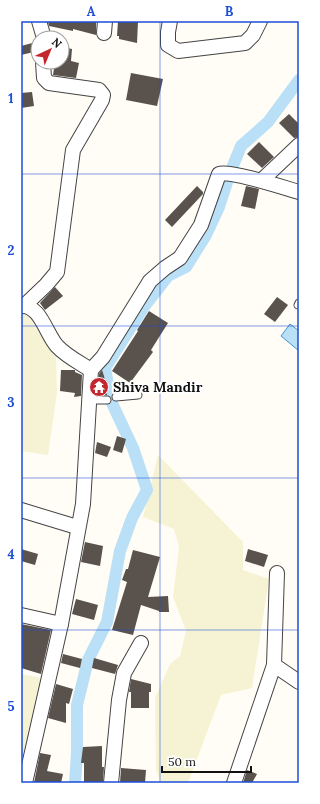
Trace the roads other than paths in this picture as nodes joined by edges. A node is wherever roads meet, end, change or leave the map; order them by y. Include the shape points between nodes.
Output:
1 (170, 21) edge
2 (260, 21) edge
3 (44, 70) edge
4 (299, 145) edge
5 (262, 180) junction
6 (299, 192) edge
7 (23, 305) edge
8 (91, 370) junction
9 (138, 395) dead end
10 (116, 397) dead end
11 (89, 400) junction
12 (107, 400) dead end
13 (21, 510) edge
14 (77, 527) junction
15 (276, 573) dead end
16 (21, 615) edge
17 (61, 624) junction
18 (141, 643) dead end
19 (274, 665) junction
20 (299, 682) edge
21 (25, 783) edge
22 (110, 783) edge
23 (234, 783) edge

1 - 2 street via 168,45 178,51 245,43
3 - 7 street via 44,78 49,83 98,90 103,95 73,150 57,272
4 - 5 street
5 - 6 street
5 - 8 street via 219,174 201,224 180,258 150,281 103,357
7 - 8 street via 35,310 61,350
8 - 11 street
9 - 10 lane
11 - 12 lane
11 - 14 street via 83,504
13 - 14 street
14 - 17 street
15 - 19 street
16 - 17 street
17 - 21 street
18 - 22 street via 124,673
19 - 20 street
19 - 23 street

